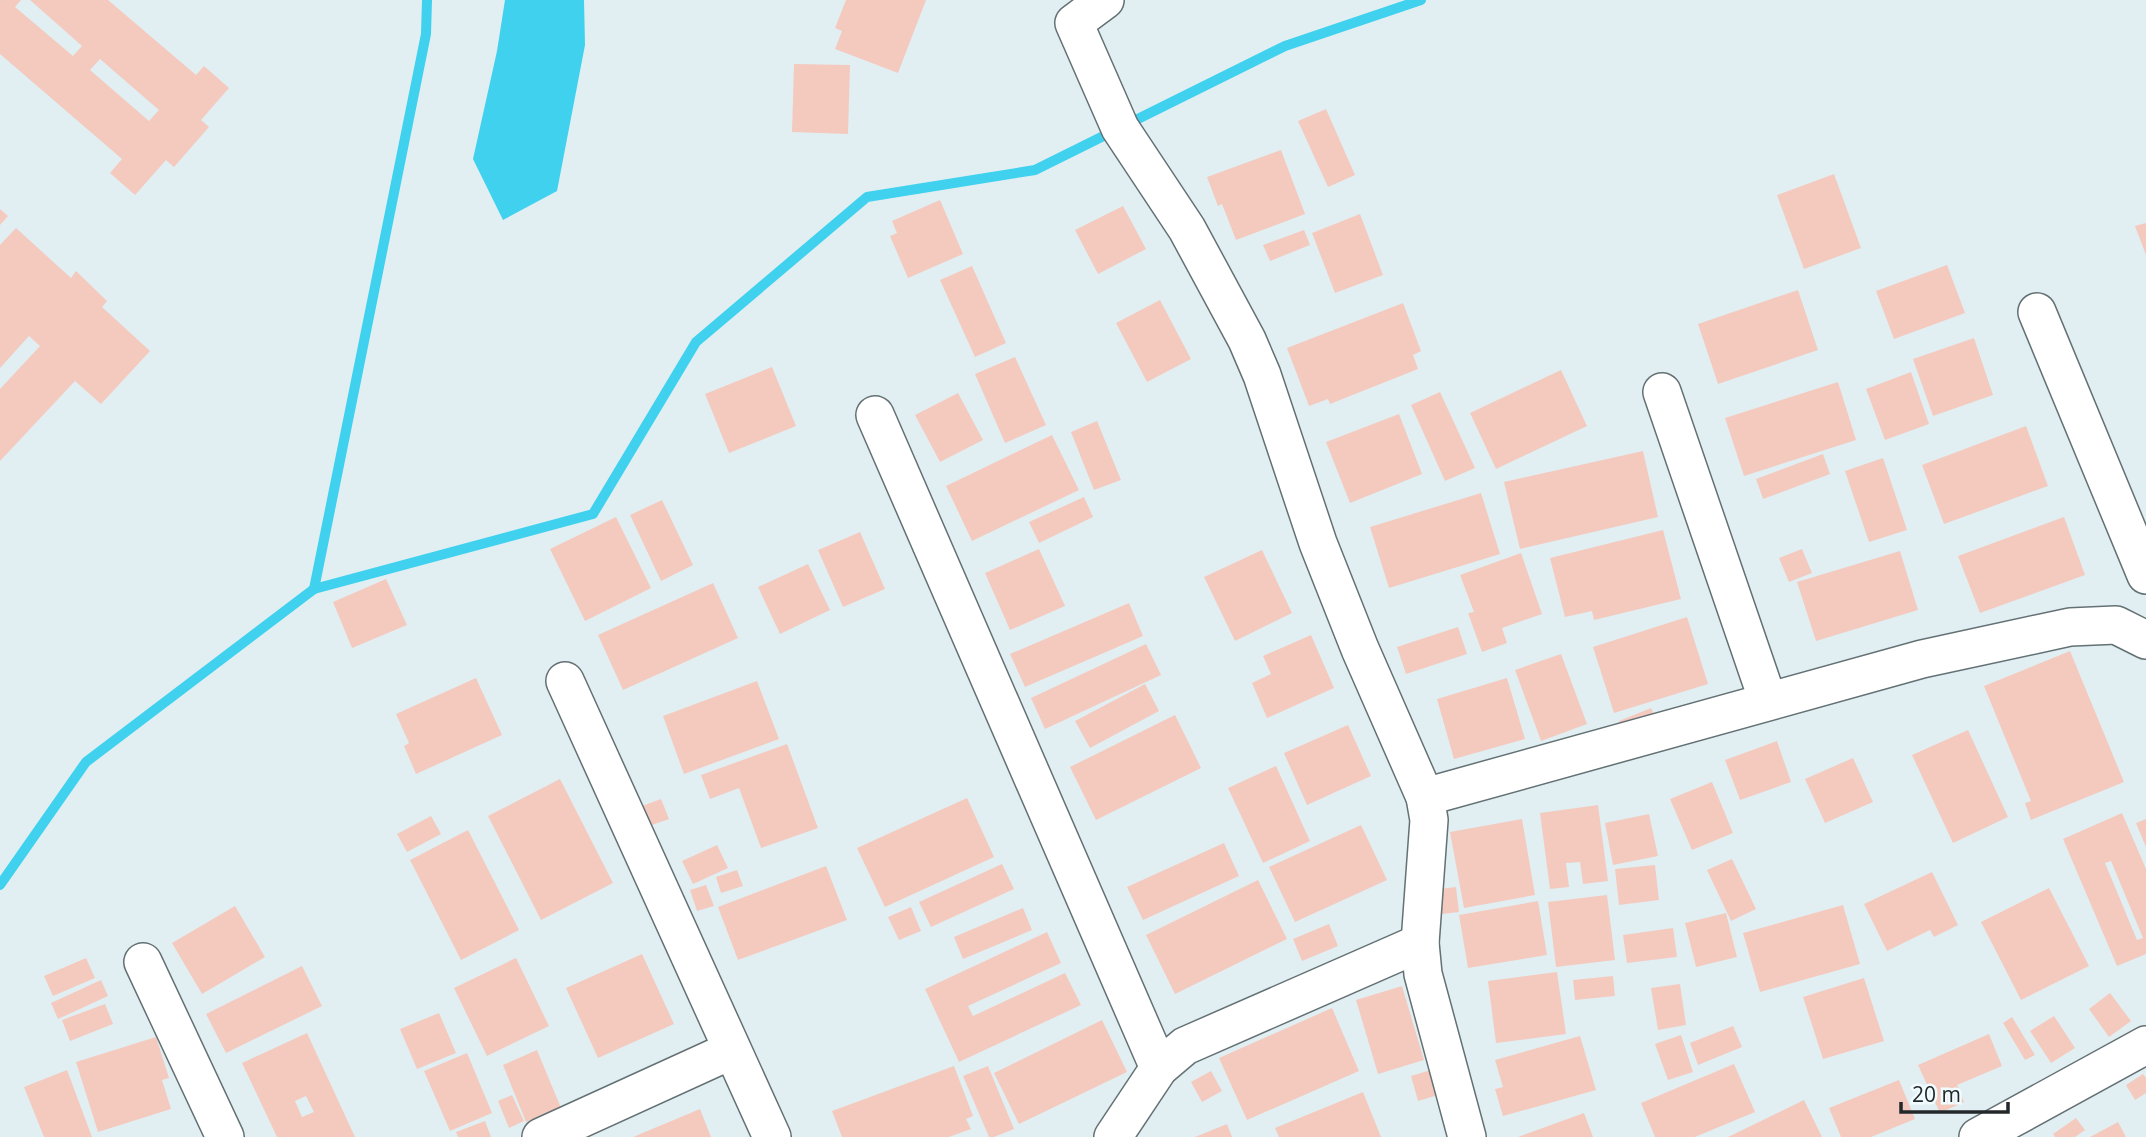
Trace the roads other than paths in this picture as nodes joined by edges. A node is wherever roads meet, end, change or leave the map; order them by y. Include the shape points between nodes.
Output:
1 (1105, 0) edge
2 (2037, 313) dead end
3 (1662, 392) dead end
4 (875, 415) dead end
5 (2146, 575) edge
6 (2146, 640) edge
7 (565, 681) dead end
8 (1768, 701) junction
9 (1425, 797) junction
10 (1420, 943) junction
11 (143, 962) dead end
12 (2146, 1045) edge
13 (732, 1050) junction
14 (1160, 1068) junction
15 (225, 1137) edge
16 (541, 1137) edge
17 (772, 1137) edge
18 (1113, 1137) edge
19 (1468, 1137) edge
20 (1978, 1137) edge

1 - 9 street via 1074,23 1120,128 1186,229 1247,340 1318,543
2 - 5 street
3 - 8 street
4 - 14 street
6 - 8 street via 2116,625 2070,627 1922,659
7 - 13 street
8 - 9 street
9 - 10 street via 1429,820
10 - 14 street via 1185,1046
10 - 19 street via 1423,974
11 - 15 street
12 - 20 street
13 - 16 street
13 - 17 street
14 - 18 street

